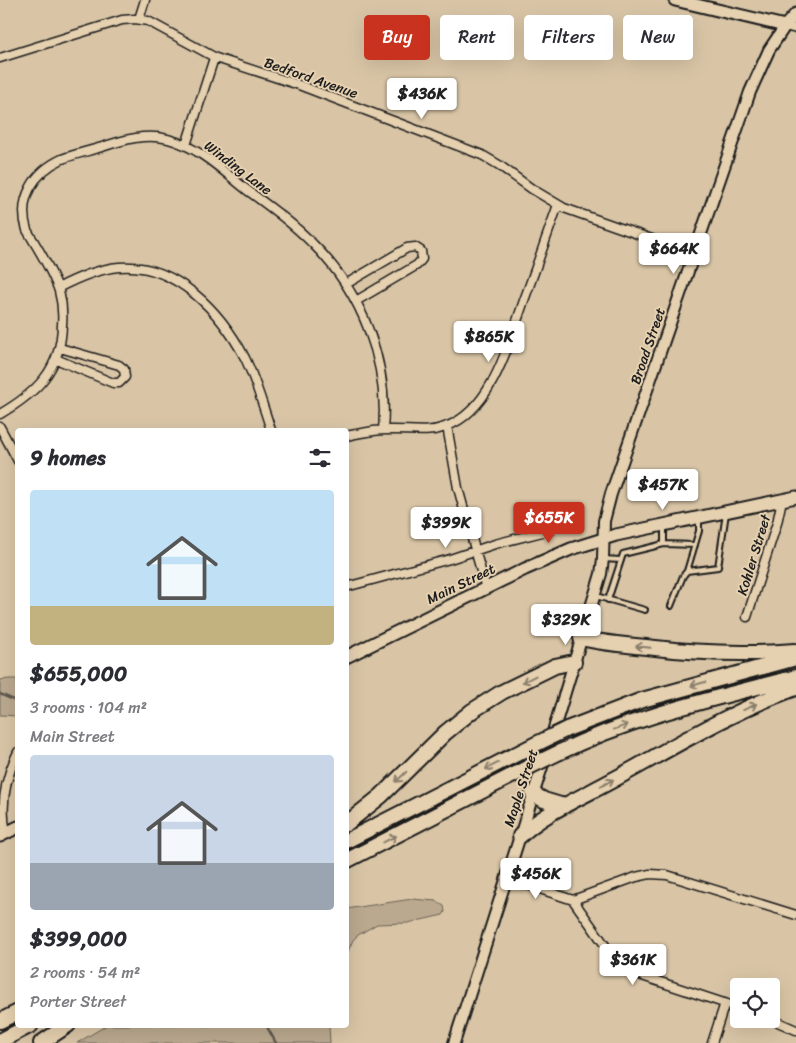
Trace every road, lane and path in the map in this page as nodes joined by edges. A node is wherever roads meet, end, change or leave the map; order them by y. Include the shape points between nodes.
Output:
1 (145, 0) edge
2 (675, 0) edge
3 (796, 14) edge
4 (138, 19) junction
5 (790, 28) edge
6 (0, 58) edge
7 (214, 58) junction
8 (186, 145) junction
9 (558, 205) junction
10 (694, 254) junction
11 (346, 284) junction
12 (58, 288) junction
13 (356, 300) junction
14 (60, 348) junction
15 (56, 359) junction
16 (0, 414) edge
17 (448, 426) junction
18 (0, 428) edge
19 (270, 428) edge
20 (383, 430) junction
21 (349, 436) edge
22 (15, 456) edge
23 (796, 497) edge
24 (782, 500) junction
25 (726, 511) junction
26 (699, 517) junction
27 (664, 524) junction
28 (550, 530) dead end
29 (603, 539) junction
30 (664, 544) junction
31 (695, 545) junction
32 (475, 550) junction
33 (603, 559) junction
34 (621, 560) junction
35 (687, 571) junction
36 (349, 586) edge
37 (486, 588) junction
38 (594, 596) junction
39 (608, 600) junction
40 (671, 606) dead end
41 (645, 610) dead end
42 (747, 617) dead end
43 (581, 638) junction
44 (796, 651) edge
45 (349, 656) edge
46 (796, 658) edge
47 (574, 662) junction
48 (796, 677) edge
49 (796, 688) edge
50 (15, 758) edge
51 (533, 794) junction
52 (564, 806) junction
53 (349, 822) edge
54 (15, 829) edge
55 (3, 835) edge
56 (520, 836) junction
57 (349, 839) edge
58 (349, 859) edge
59 (507, 878) junction
60 (573, 900) junction
61 (796, 915) edge
62 (725, 1003) junction
63 (730, 1005) edge
64 (15, 1014) edge
65 (0, 1021) edge
66 (780, 1022) edge
67 (25, 1028) edge
68 (64, 1028) edge
69 (796, 1030) edge
70 (0, 1041) edge
71 (41, 1043) edge
72 (454, 1043) edge
73 (712, 1043) edge

1 - 4 street
2 - 5 main road
3 - 5 main road
4 - 6 street via 122,20
4 - 7 street, Bedford Avenue via 148,21
5 - 10 street, Broad Street via 769,50 755,80
7 - 8 street
7 - 9 street, Bedford Avenue via 300,85 474,151
8 - 11 street, Winding Lane via 305,236
8 - 12 street, Winding Lane via 161,137 129,139 67,157 38,177 26,198 24,220
9 - 10 street, Bedford Avenue
9 - 17 street via 497,371 475,406
10 - 29 street, Broad Street via 611,494
11 - 13 street, Winding Lane
11 - 13 street via 407,248 415,247 421,252 422,259 417,265
12 - 14 street, Winding Lane via 62,304
12 - 19 street via 95,271 124,267 155,271 184,286 209,308 235,341 253,377
13 - 20 street, Winding Lane via 379,365 384,398
14 - 15 street, Winding Lane
14 - 15 street via 119,365 124,369 125,377 119,383 112,383
15 - 16 street, Winding Lane via 37,388
17 - 20 street via 426,431
17 - 32 street via 458,488
18 - 22 street
20 - 21 street
23 - 24 main road, Main Street
24 - 25 main road, Main Street
24 - 42 street, Kohler Street
25 - 26 main road, Main Street
25 - 35 lane via 718,567
26 - 27 main road, Main Street
26 - 31 lane
27 - 29 main road, Main Street
27 - 30 lane
28 - 32 street
29 - 33 street, Maple Street
29 - 37 main road, Main Street via 548,559
30 - 31 lane
30 - 34 lane via 623,554
31 - 35 lane
32 - 36 street via 450,560
32 - 37 street
33 - 34 lane
33 - 38 street, Maple Street
34 - 39 lane
35 - 40 lane
37 - 45 main road, Main Street
38 - 39 lane
38 - 43 street, Maple Street
39 - 41 lane
44 -> 43 highway via 748,654 698,652
43 - 47 street, Maple Street
46 -> 57 highway, bridge via 611,711 536,744
47 - 51 street, Maple Street
47 -> 53 highway via 552,667 472,711
58 -> 48 highway, bridge via 528,767 596,736 644,719
52 -> 49 highway via 722,720
50 - 55 street via 2,797
51 - 52 highway
51 - 56 street, Maple Street
52 - 56 highway
54 - 55 main road
56 - 59 street, Maple Street
59 - 60 street
59 - 72 street, Maple Street
60 - 61 street via 636,878 663,874
60 - 62 street via 614,958 630,972
62 - 63 street
62 - 73 street
64 - 65 highway
66 - 69 street
67 - 70 highway
68 - 71 highway

